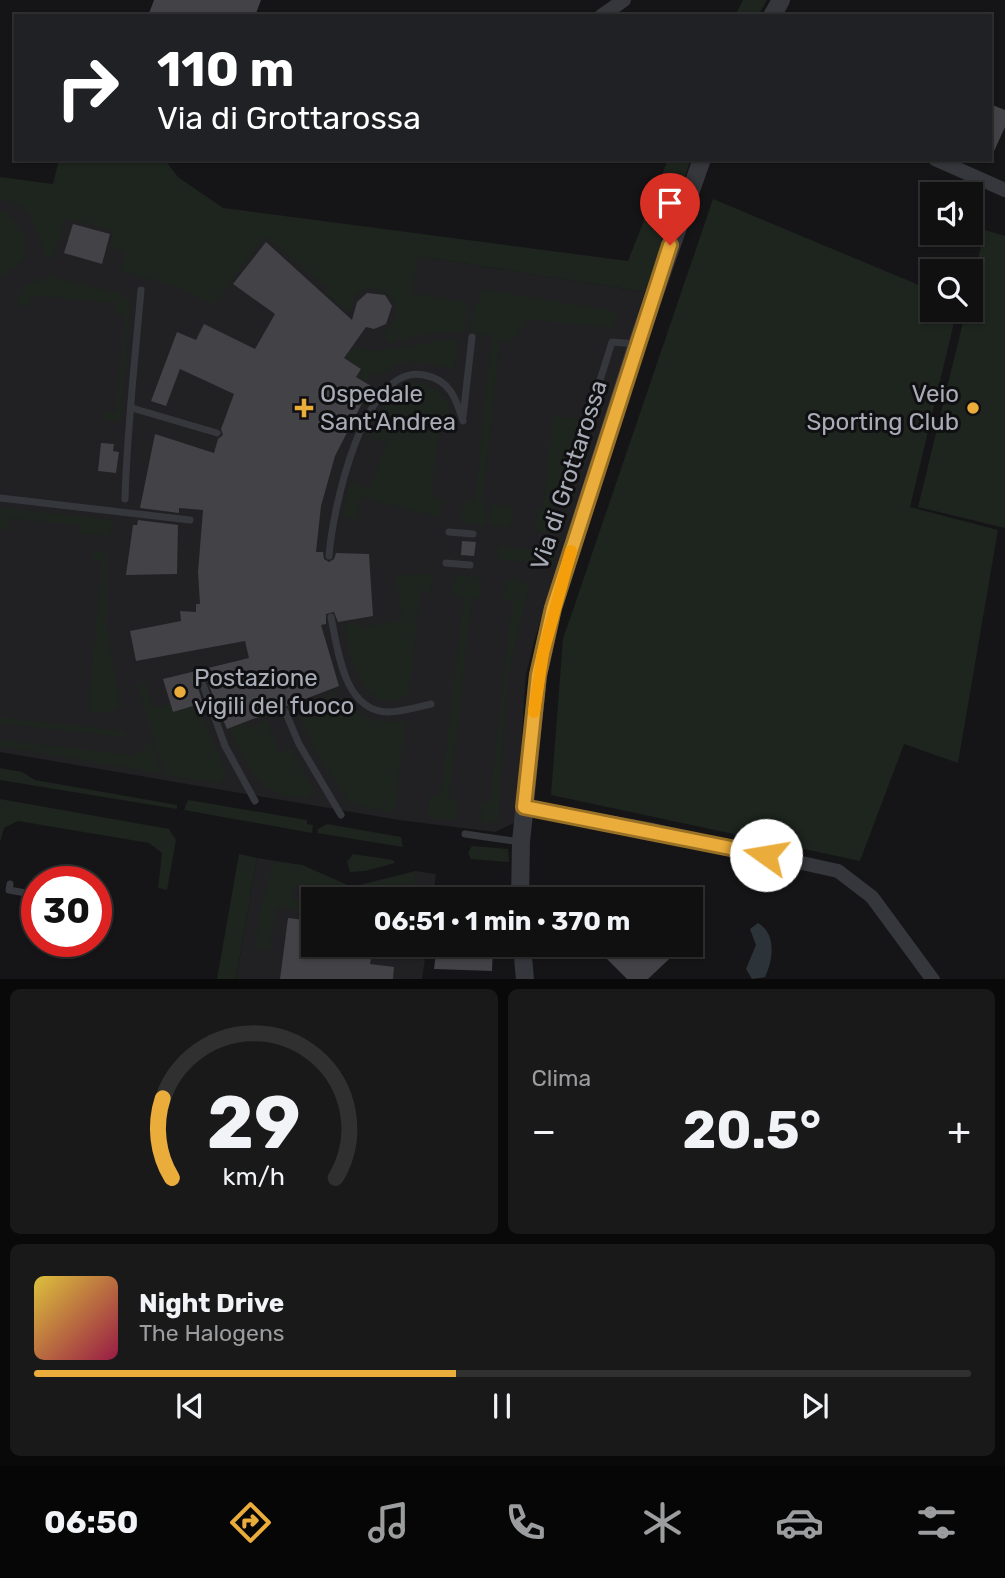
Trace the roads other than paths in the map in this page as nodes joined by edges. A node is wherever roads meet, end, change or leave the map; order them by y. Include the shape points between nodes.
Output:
1 (624, 0) edge
2 (604, 14) edge
3 (701, 161) edge
4 (940, 161) edge
5 (1005, 190) edge
6 (141, 290) dead end
7 (472, 337) dead end
8 (637, 344) junction
9 (132, 408) junction
10 (591, 409) dead end
11 (217, 433) dead end
12 (0, 498) edge
13 (125, 499) dead end
14 (190, 520) dead end
15 (449, 532) dead end
16 (473, 534) dead end
17 (329, 556) dead end
18 (446, 563) dead end
19 (470, 565) dead end
20 (331, 617) dead end
21 (201, 679) dead end
22 (431, 704) dead end
23 (285, 711) dead end
24 (255, 801) dead end
25 (524, 807) junction
26 (341, 816) dead end
27 (465, 834) dead end
28 (521, 842) junction
29 (10, 884) dead end
30 (520, 887) edge
31 (21, 892) edge
32 (523, 957) edge
33 (525, 979) edge
34 (933, 979) edge

1 - 2 street
3 - 8 street, Via di Grottarossa
4 - 5 street
6 - 9 lane
7 - 17 lane via 463,421 455,396 439,380 410,374 392,382 376,403 350,456
8 - 10 lane via 612,342
8 - 25 street, Via di Grottarossa via 553,608 538,675
9 - 11 lane
9 - 13 lane
12 - 14 lane
15 - 16 lane
18 - 19 lane
20 - 22 lane via 351,688 362,704 387,712
21 - 24 lane via 225,746
23 - 26 lane
25 - 28 street, Via di Grottarossa
25 - 34 street via 838,871 872,897
27 - 28 lane
28 - 30 street, Via di Grottarossa
29 - 31 lane via 9,890
32 - 33 street

